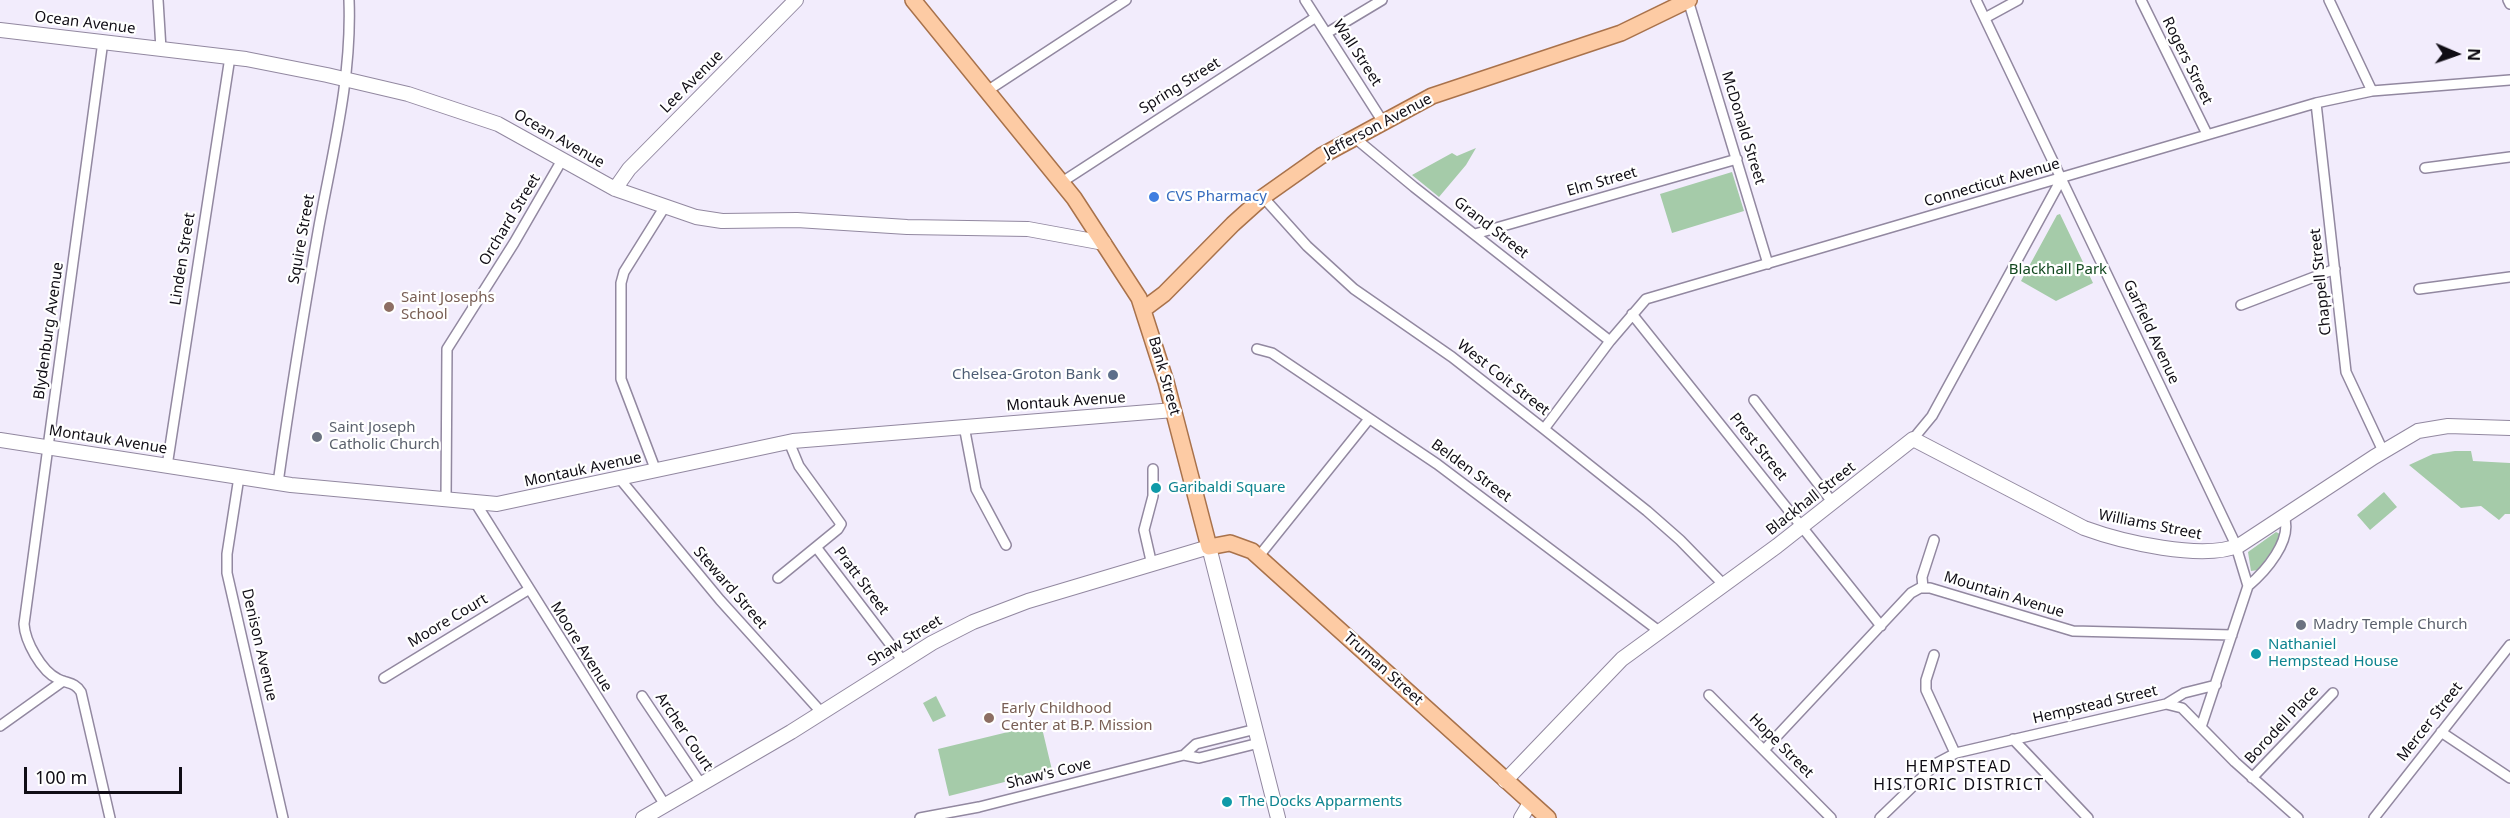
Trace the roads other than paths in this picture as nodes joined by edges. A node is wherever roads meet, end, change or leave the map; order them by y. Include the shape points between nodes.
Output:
1 (158, 0) edge
2 (349, 0) edge
3 (796, 0) edge
4 (913, 0) edge
5 (1126, 0) edge
6 (1305, 0) edge
7 (1382, 0) edge
8 (1688, 0) edge
9 (1976, 0) edge
10 (2018, 0) edge
11 (2141, 0) edge
12 (2329, 0) edge
13 (2508, 0) edge
14 (1667, 4) edge
15 (2510, 4) edge
16 (1316, 17) junction
17 (1985, 18) junction
18 (0, 30) edge
19 (1327, 33) junction
20 (103, 41) junction
21 (161, 49) junction
22 (230, 57) junction
23 (347, 79) junction
24 (2510, 80) edge
25 (987, 91) junction
26 (2372, 91) junction
27 (2316, 103) junction
28 (1383, 122) junction
29 (2207, 134) junction
30 (1355, 138) junction
31 (2510, 157) edge
32 (1737, 159) junction
33 (562, 160) junction
34 (2424, 168) dead end
35 (2062, 178) junction
36 (1062, 182) junction
37 (615, 189) junction
38 (1263, 197) junction
39 (664, 208) junction
40 (1475, 234) junction
41 (1104, 243) junction
42 (1768, 264) junction
43 (2335, 269) junction
44 (2510, 277) edge
45 (2419, 289) dead end
46 (2241, 305) dead end
47 (1144, 309) junction
48 (1632, 314) junction
49 (1610, 341) junction
50 (1257, 349) dead end
51 (1754, 399) dead end
52 (1174, 410) junction
53 (1369, 419) junction
54 (964, 426) junction
55 (2510, 428) edge
56 (1544, 429) junction
57 (1913, 439) junction
58 (0, 440) edge
59 (789, 442) junction
60 (48, 447) junction
61 (2383, 451) junction
62 (167, 466) junction
63 (1153, 469) dead end
64 (656, 471) junction
65 (238, 477) junction
66 (620, 478) junction
67 (278, 483) junction
68 (446, 500) junction
69 (475, 502) junction
70 (1833, 503) junction
71 (2284, 517) junction
72 (1802, 527) junction
73 (1934, 540) dead end
74 (1006, 545) dead end
75 (816, 547) junction
76 (1209, 547) junction
77 (2236, 547) junction
78 (1259, 556) junction
79 (1152, 565) junction
80 (778, 578) dead end
81 (1724, 585) junction
82 (2248, 586) junction
83 (1923, 588) junction
84 (528, 590) junction
85 (1881, 626) junction
86 (1659, 632) junction
87 (2232, 635) junction
88 (2510, 645) edge
89 (1934, 655) dead end
90 (903, 661) junction
91 (384, 678) dead end
92 (63, 681) junction
93 (2216, 685) junction
94 (2332, 693) dead end
95 (1709, 695) dead end
96 (642, 696) dead end
97 (2166, 704) junction
98 (822, 712) junction
99 (0, 726) edge
100 (2202, 727) junction
101 (1256, 729) junction
102 (2441, 732) junction
103 (2013, 739) junction
104 (1259, 744) junction
105 (1764, 750) junction
106 (1955, 753) junction
107 (1184, 755) junction
108 (2252, 778) junction
109 (2510, 778) edge
110 (1505, 782) junction
111 (701, 784) junction
112 (1530, 803) junction
113 (665, 805) junction
114 (1886, 816) edge
115 (2297, 817) edge
116 (110, 818) edge
117 (283, 818) edge
118 (643, 818) edge
119 (920, 818) edge
120 (1278, 818) edge
121 (1521, 818) edge
122 (1548, 818) edge
123 (1831, 818) edge
124 (2088, 818) edge
125 (2374, 818) edge

1 - 21 street
2 - 23 street, Squire Street
3 - 37 street, Lee Avenue via 629,169
4 - 25 main road, Bank Street
5 - 25 street
6 - 16 street, Wall Street
7 - 19 street
8 - 14 main road, Jefferson Avenue
8 - 32 street, McDonald Street
9 - 17 street, Garfield Avenue
10 - 17 street
11 - 29 street, Rogers Street
12 - 26 street
13 - 15 street
14 - 28 main road, Jefferson Avenue via 1621,33 1432,96
16 - 19 street, Wall Street
16 - 36 street, Spring Street
17 - 35 street, Garfield Avenue
18 - 20 street, Ocean Avenue
19 - 28 street, Wall Street
20 - 21 street, Ocean Avenue
20 - 60 street, Blydenburg Avenue
21 - 22 street, Ocean Avenue
22 - 23 street, Ocean Avenue
22 - 62 street, Linden Street
23 - 33 street, Ocean Avenue via 482,117
23 - 67 street, Squire Street via 310,275
24 - 26 street, Connecticut Avenue
25 - 36 main road, Bank Street
26 - 27 street, Connecticut Avenue
27 - 29 street, Connecticut Avenue
27 - 43 street, Chappell Street
28 - 30 main road, Jefferson Avenue
29 - 35 street, Connecticut Avenue
30 - 38 main road, Jefferson Avenue via 1321,156
30 - 40 street, Grand Street
31 - 34 street
32 - 40 street, Elm Street
32 - 42 street, McDonald Street
33 - 37 street, Ocean Avenue
33 - 68 street, Orchard Street via 447,349
35 - 42 street, Connecticut Avenue
35 - 57 street, Blackhall Street via 1932,416
35 - 77 street, Garfield Avenue
36 - 41 main road, Bank Street
37 - 39 street, Ocean Avenue
38 - 47 main road, Jefferson Avenue
38 - 56 street, West Coit Street via 1307,246 1354,289 1452,357
39 - 41 street, Ocean Avenue via 712,220 1008,228
39 - 64 street via 621,283 621,379
40 - 49 street, Grand Street
41 - 47 main road, Bank Street
42 - 48 street, Connecticut Avenue via 1646,299
43 - 46 street
43 - 61 street, Chappell Street via 2346,372
44 - 45 street
47 - 52 main road, Bank Street
48 - 49 street, Connecticut Avenue
48 - 72 street, Prest Street
49 - 56 street, Connecticut Avenue
50 - 53 street, Belden Street via 1272,353
51 - 70 street
52 - 54 street, Montauk Avenue
52 - 76 main road, Bank Street
53 - 78 street
53 - 86 street, Belden Street via 1509,517
54 - 59 street, Montauk Avenue
54 - 74 street via 976,489
55 - 61 street, Williams Street via 2427,428
56 - 81 street, West Coit Street via 1647,511
57 - 70 street, Blackhall Street
57 - 77 street, Williams Street via 2096,532 2195,552 2214,553
58 - 60 street, Montauk Avenue
59 - 64 street, Montauk Avenue
59 - 75 street via 799,466 840,522 838,529
60 - 62 street, Montauk Avenue
60 - 92 street, Blydenburg Avenue via 24,624 30,646 49,672
61 - 71 street, Williams Street
62 - 65 street, Montauk Avenue
63 - 79 street via 1154,492 1144,531
64 - 66 street, Montauk Avenue
65 - 67 street, Montauk Avenue
65 - 117 street, Denison Avenue via 227,573
66 - 69 street, Montauk Avenue via 514,502
66 - 98 street, Steward Street via 720,600
67 - 68 street, Montauk Avenue
68 - 69 street, Montauk Avenue
69 - 84 street, Moore Avenue
70 - 72 street, Blackhall Street
71 - 77 street, Williams Street
71 - 82 street via 2285,538 2262,573
72 - 81 street, Blackhall Street
72 - 85 street, Prest Street
73 - 83 street via 1922,577
75 - 80 street
75 - 90 street, Pratt Street
76 - 78 main road, Truman Street via 1238,544
76 - 79 street, Shaw Street
76 - 101 street, Bank Street
77 - 82 street, Garfield Avenue
78 - 110 main road, Truman Street
79 - 90 street, Shaw Street via 994,613
81 - 86 street, Blackhall Street
82 - 87 street
83 - 85 street, Mountain Avenue via 1911,593
83 - 87 street, Mountain Avenue via 2073,631
84 - 91 street, Moore Court
84 - 113 street, Moore Avenue
85 - 105 street, Mountain Avenue
86 - 110 street, Blackhall Street via 1611,670
87 - 93 street
88 - 102 street, Mercer Street
89 - 106 street via 1926,690
90 - 98 street, Shaw Street
92 - 99 street
92 - 116 street, Blydenburg Avenue via 74,684 81,692
93 - 97 street via 2184,693
93 - 100 street
94 - 108 street, Borodell Place
95 - 105 street, Hope Street
96 - 111 street, Archer Court
97 - 100 street, Hempstead Street via 2182,708
97 - 103 street, Hempstead Street
98 - 111 street, Shaw Street
100 - 108 street, Hempstead Street
101 - 104 street, Bank Street
101 - 107 street, Shaw's Cove via 1196,744
102 - 109 street
102 - 125 street, Mercer Street
103 - 106 street, Hempstead Street
103 - 124 street
104 - 107 street, Shaw's Cove via 1196,759
104 - 120 street, Bank Street
105 - 123 street, Hope Street
106 - 114 street, Hempstead Street via 1937,763
107 - 119 street, Shaw's Cove
108 - 115 street, Hempstead Street
110 - 112 main road, Truman Street
111 - 113 street, Shaw Street
112 - 121 street
112 - 122 main road, Truman Street
113 - 118 street, Shaw Street

